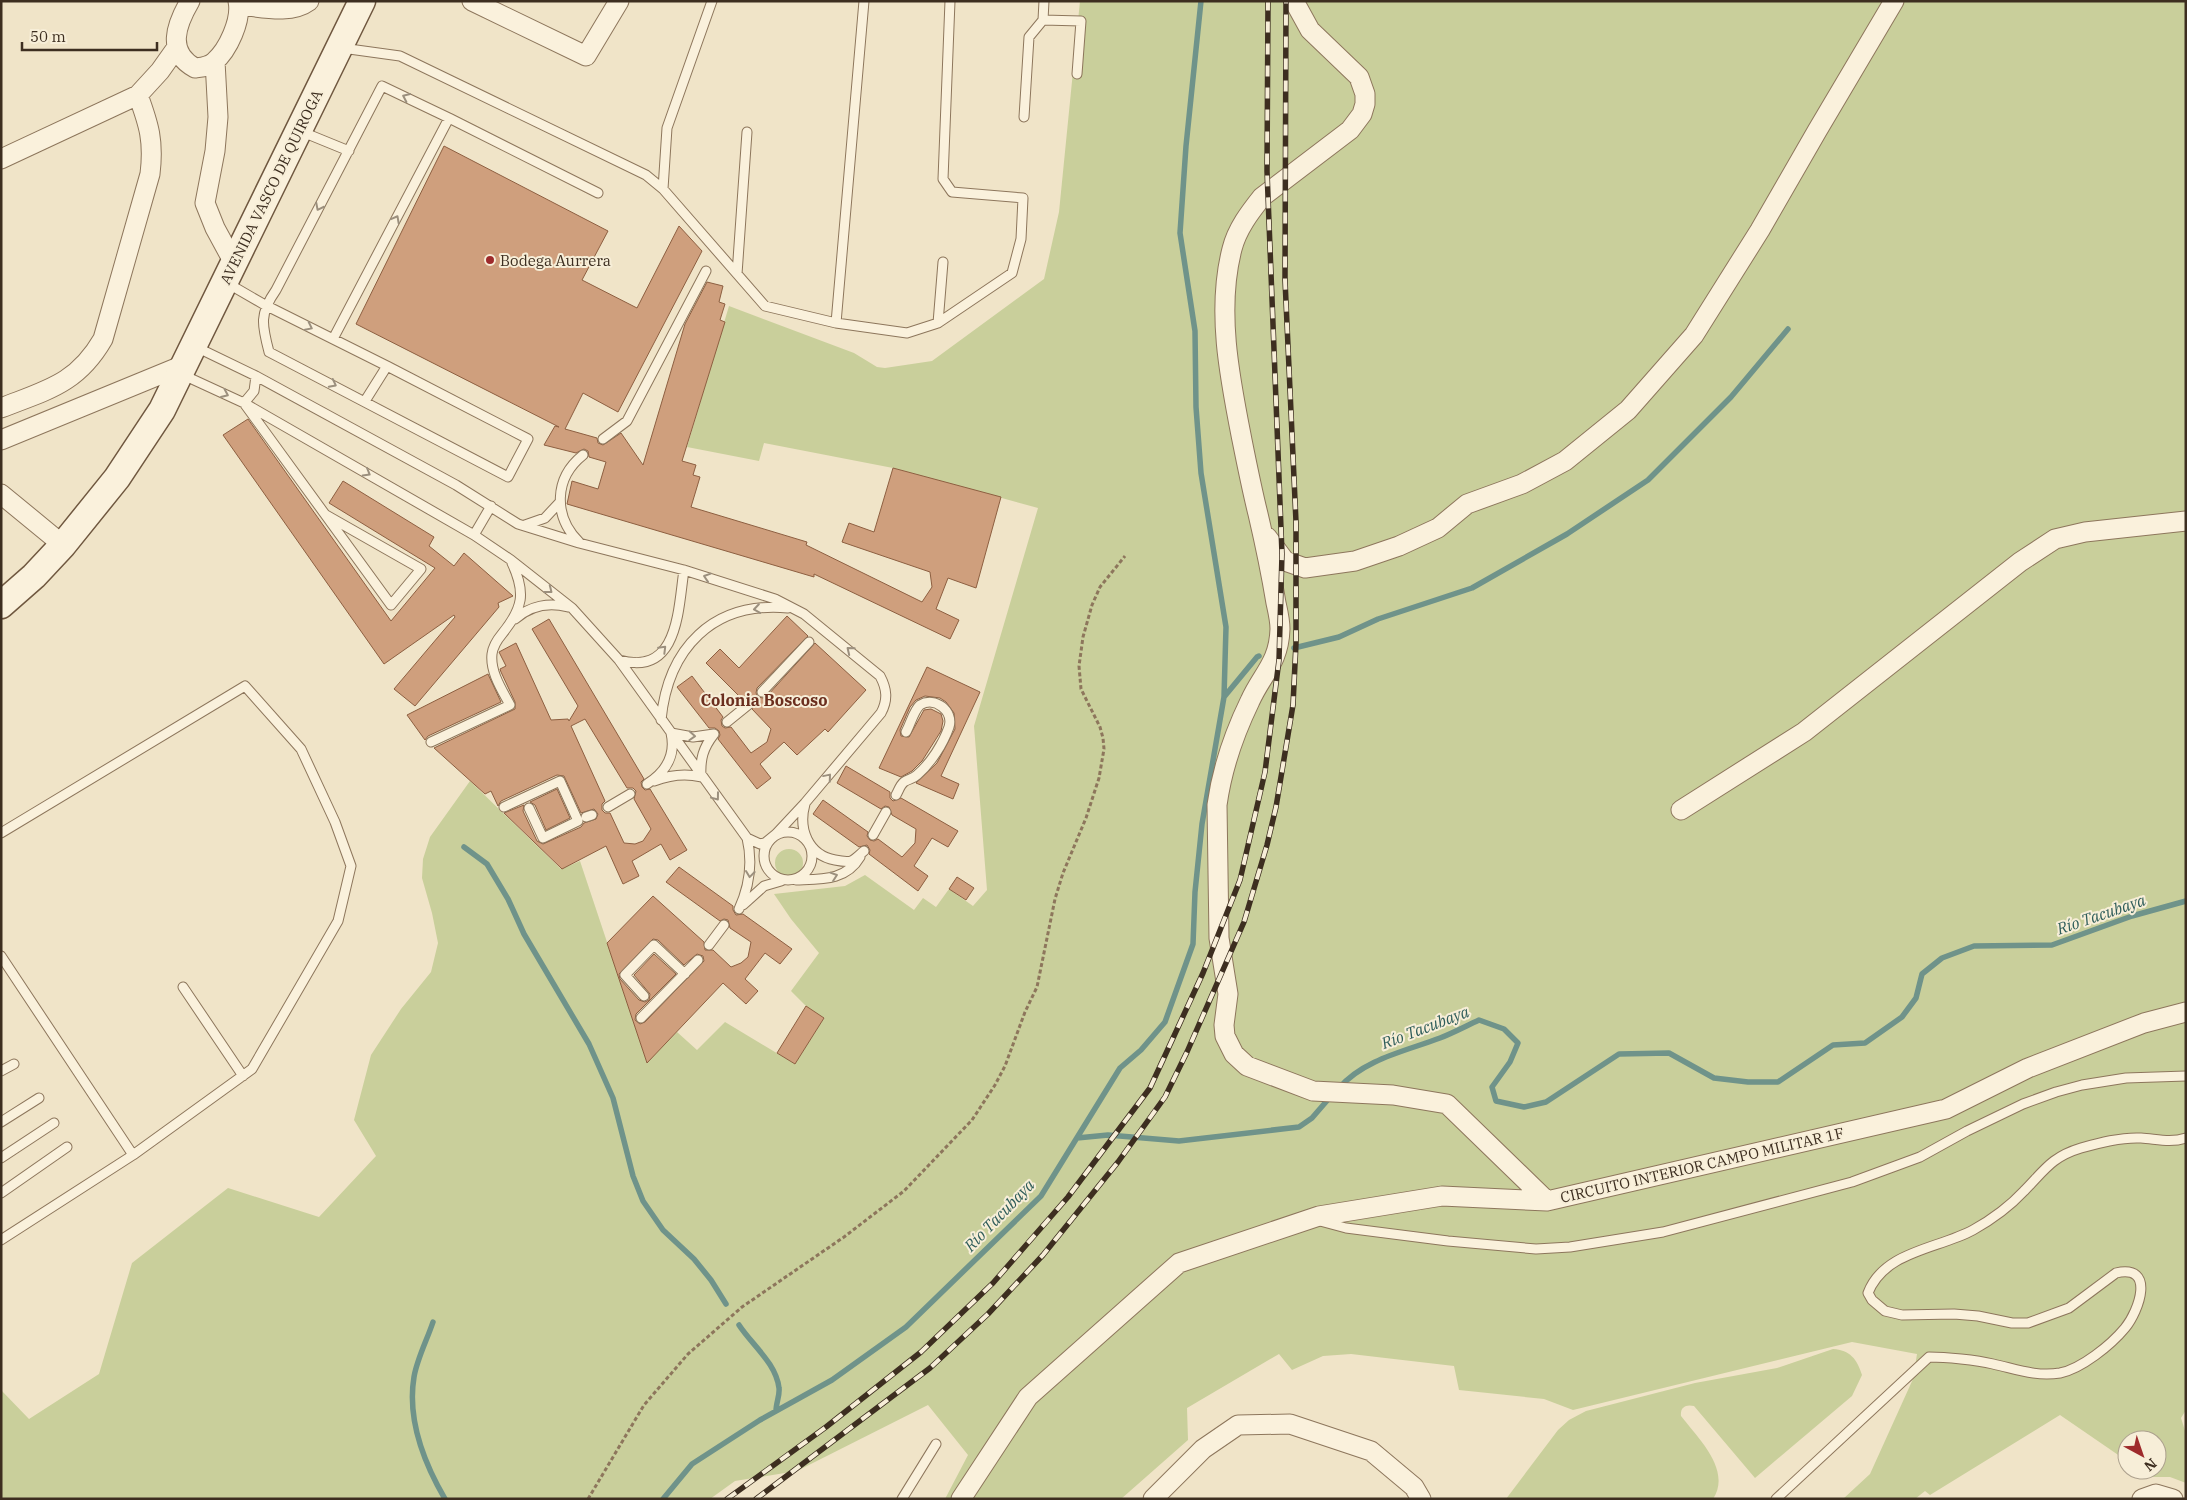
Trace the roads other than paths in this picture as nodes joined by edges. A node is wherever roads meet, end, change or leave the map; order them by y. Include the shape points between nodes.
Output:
1 (190, 1) edge
2 (309, 1) edge
3 (362, 1) edge
4 (472, 1) edge
5 (618, 1) edge
6 (712, 1) edge
7 (864, 1) edge
8 (950, 1) edge
9 (1044, 1) edge
10 (1294, 1) edge
11 (1894, 1) edge
12 (238, 3) edge
13 (1043, 20) junction
14 (177, 47) junction
15 (339, 47) junction
16 (215, 61) junction
17 (1077, 74) dead end
18 (138, 94) junction
19 (1024, 117) dead end
20 (449, 118) junction
21 (298, 131) junction
22 (747, 132) dead end
23 (348, 151) junction
24 (1, 159) edge
25 (663, 189) junction
26 (598, 193) dead end
27 (943, 262) dead end
28 (706, 271) dead end
29 (229, 272) junction
30 (737, 274) junction
31 (265, 305) junction
32 (836, 323) junction
33 (938, 324) junction
34 (333, 339) junction
35 (187, 361) junction
36 (387, 366) junction
37 (256, 376) junction
38 (366, 401) junction
39 (244, 403) junction
40 (1, 408) edge
41 (1, 440) edge
42 (603, 440) dead end
43 (583, 455) dead end
44 (1, 494) edge
45 (559, 503) junction
46 (491, 506) junction
47 (326, 515) junction
48 (2186, 522) edge
49 (524, 525) junction
50 (1262, 532) junction
51 (474, 535) junction
52 (580, 543) junction
53 (63, 545) junction
54 (511, 560) junction
55 (684, 570) junction
56 (1, 606) edge
57 (572, 608) junction
58 (804, 614) junction
59 (511, 623) junction
60 (809, 642) dead end
61 (619, 660) junction
62 (762, 692) dead end
63 (748, 705) dead end
64 (661, 720) junction
65 (727, 722) dead end
66 (906, 732) dead end
67 (671, 733) junction
68 (431, 742) dead end
69 (701, 776) junction
70 (630, 794) dead end
71 (896, 795) dead end
72 (805, 803) junction
73 (504, 807) dead end
74 (608, 807) dead end
75 (529, 808) dead end
76 (1681, 810) dead end
77 (886, 812) dead end
78 (1, 833) edge
79 (873, 835) dead end
80 (747, 838) junction
81 (770, 840) junction
82 (808, 842) junction
83 (765, 863) junction
84 (790, 880) junction
85 (724, 925) dead end
86 (709, 945) dead end
87 (1, 956) edge
88 (698, 960) dead end
89 (684, 974) junction
90 (182, 987) dead end
91 (644, 996) dead end
92 (2186, 1012) edge
93 (641, 1018) dead end
94 (14, 1064) dead end
95 (1, 1071) edge
96 (243, 1076) junction
97 (2186, 1076) edge
98 (39, 1098) dead end
99 (1, 1122) edge
100 (54, 1123) dead end
101 (2186, 1138) edge
102 (67, 1148) dead end
103 (133, 1155) junction
104 (1, 1158) edge
105 (1, 1192) edge
106 (1547, 1201) junction
107 (1312, 1219) junction
108 (1, 1240) edge
109 (936, 1444) dead end
110 (902, 1499) edge
111 (961, 1499) edge
112 (1153, 1499) edge
113 (1421, 1499) edge
114 (1776, 1499) edge
115 (2142, 1499) edge
116 (2173, 1499) edge

1 - 14 street via 176,33
2 - 12 street via 300,8 282,9
3 - 15 main road, AVENIDA VASCO DE QUIROGA
4 - 5 street via 586,56
6 - 25 lane via 667,128
7 - 32 lane
8 - 33 lane via 943,179 952,192 1023,198 1020,239 1012,272
9 - 13 lane
10 - 50 street, CIRCUITO INTERIOR CAMPO MILITAR 1F via 1310,30 1359,77 1365,104 1350,130 1262,197 1246,218 1232,249 1225,314 1230,366
11 - 50 street via 1760,230 1694,335 1628,410 1565,460 1522,484 1467,504 1438,528 1355,561 1305,568 1286,561
12 - 16 street via 238,16 231,36
13 - 17 lane via 1081,21
13 - 19 lane via 1029,38
14 - 16 street via 183,60 195,68
14 - 18 street
15 - 21 main road, AVENIDA VASCO DE QUIROGA
15 - 25 lane via 400,56 646,175
16 - 29 street via 218,116 205,203
18 - 24 street
18 - 40 street via 153,150 150,174 103,339 93,356 60,385
20 -> 23 lane via 382,86
20 - 26 lane
34 -> 20 lane
21 - 23 lane
21 - 29 main road, AVENIDA VASCO DE QUIROGA
22 - 30 lane
23 -> 31 lane
25 - 30 lane
27 - 33 lane
28 - 42 lane via 627,421
29 - 31 lane
29 - 35 main road, AVENIDA VASCO DE QUIROGA
30 - 32 lane via 765,306
31 -> 34 lane
31 -> 38 lane via 263,327 270,352
32 - 33 lane via 907,333
34 - 36 lane
35 - 37 lane
35 -> 39 lane
35 - 41 street
35 - 53 main road, AVENIDA VASCO DE QUIROGA via 162,410 117,478
36 - 38 lane
36 - 38 lane via 528,440 508,477
37 - 39 lane via 254,391
37 - 46 lane
39 - 47 lane
39 -> 51 lane
43 - 45 lane via 572,464
44 - 53 street
45 - 49 lane via 545,518
45 - 52 lane via 566,526
46 - 49 lane
46 - 51 lane
47 - 47 lane via 380,590 391,606 421,569
48 - 76 street via 2085,532 2055,539 2020,562 1804,732
49 - 52 lane
50 - 106 street, CIRCUITO INTERIOR CAMPO MILITAR 1F via 1279,615 1280,640 1273,662 1245,711 1228,755 1219,788 1216,823 1220,938 1228,994 1224,1025 1229,1047 1247,1066 1313,1091 1393,1095 1447,1104
51 - 54 lane
52 - 55 lane
53 - 56 main road, AVENIDA VASCO DE QUIROGA
54 -> 57 lane
54 - 59 lane via 521,592
58 -> 55 lane via 775,599
61 -> 55 lane via 644,661 667,647 675,628
57 - 59 lane via 541,606 520,615
57 - 61 lane
58 -> 64 lane via 790,609 758,608 741,611 712,625 688,646 675,666 666,688
72 -> 58 lane via 881,713 886,689 880,676
59 - 68 lane via 494,645 492,654 494,670 510,705
60 - 62 lane
61 - 64 lane
63 - 65 lane
64 - 67 lane
66 - 71 lane via 918,707 928,702 939,704 950,718 944,737 929,763 903,782
67 - 69 lane
67 -> 69 lane via 714,734 702,756
67 - 69 lane via 673,743 668,764 656,779 647,784 676,775
69 -> 80 lane
70 - 74 lane
72 - 81 lane
72 - 82 lane via 802,824
73 - 75 lane via 560,781 578,821 543,838
77 - 79 lane
78 - 96 lane via 245,686 301,749 335,822 351,866 338,921 252,1069
80 - 81 lane via 760,844
80 - 83 lane
80 -> 84 lane via 750,876 739,909 764,886
81 - 82 lane via 776,834 794,832
81 - 83 lane via 763,855
82 - 84 lane via 812,860 809,869 802,876
84 -> 82 lane via 838,876 856,864 864,851 852,860 839,860 822,856
83 - 84 lane via 776,878
85 - 86 lane
87 - 103 lane
88 - 89 lane
89 - 91 lane via 654,945 624,975
89 - 93 lane
90 - 96 lane
92 - 106 street, CIRCUITO INTERIOR CAMPO MILITAR 1F via 2144,1023 2028,1068 1946,1109
94 - 95 lane
96 - 103 lane
97 - 107 lane via 2126,1078 2056,1092 2023,1104 1920,1157 1852,1182 1663,1232 1570,1247 1536,1249 1346,1228
98 - 99 lane
100 - 104 lane
101 - 114 lane via 2176,1142 2123,1139 2063,1155 1988,1220 1957,1238 1897,1260 1877,1277 1868,1292 1885,1311 1902,1315 1954,1314 2028,1323 2069,1308 2116,1273 2132,1272 2142,1287 2139,1304 2126,1327 2114,1339 2078,1367 2044,1374 1929,1356
102 - 105 lane
103 - 108 lane
106 - 107 street via 1442,1196
107 - 111 street via 1179,1263 1028,1397
109 - 110 lane
112 - 113 street via 1203,1450 1238,1425 1290,1424 1371,1451 1414,1487
115 - 116 street via 2156,1494

